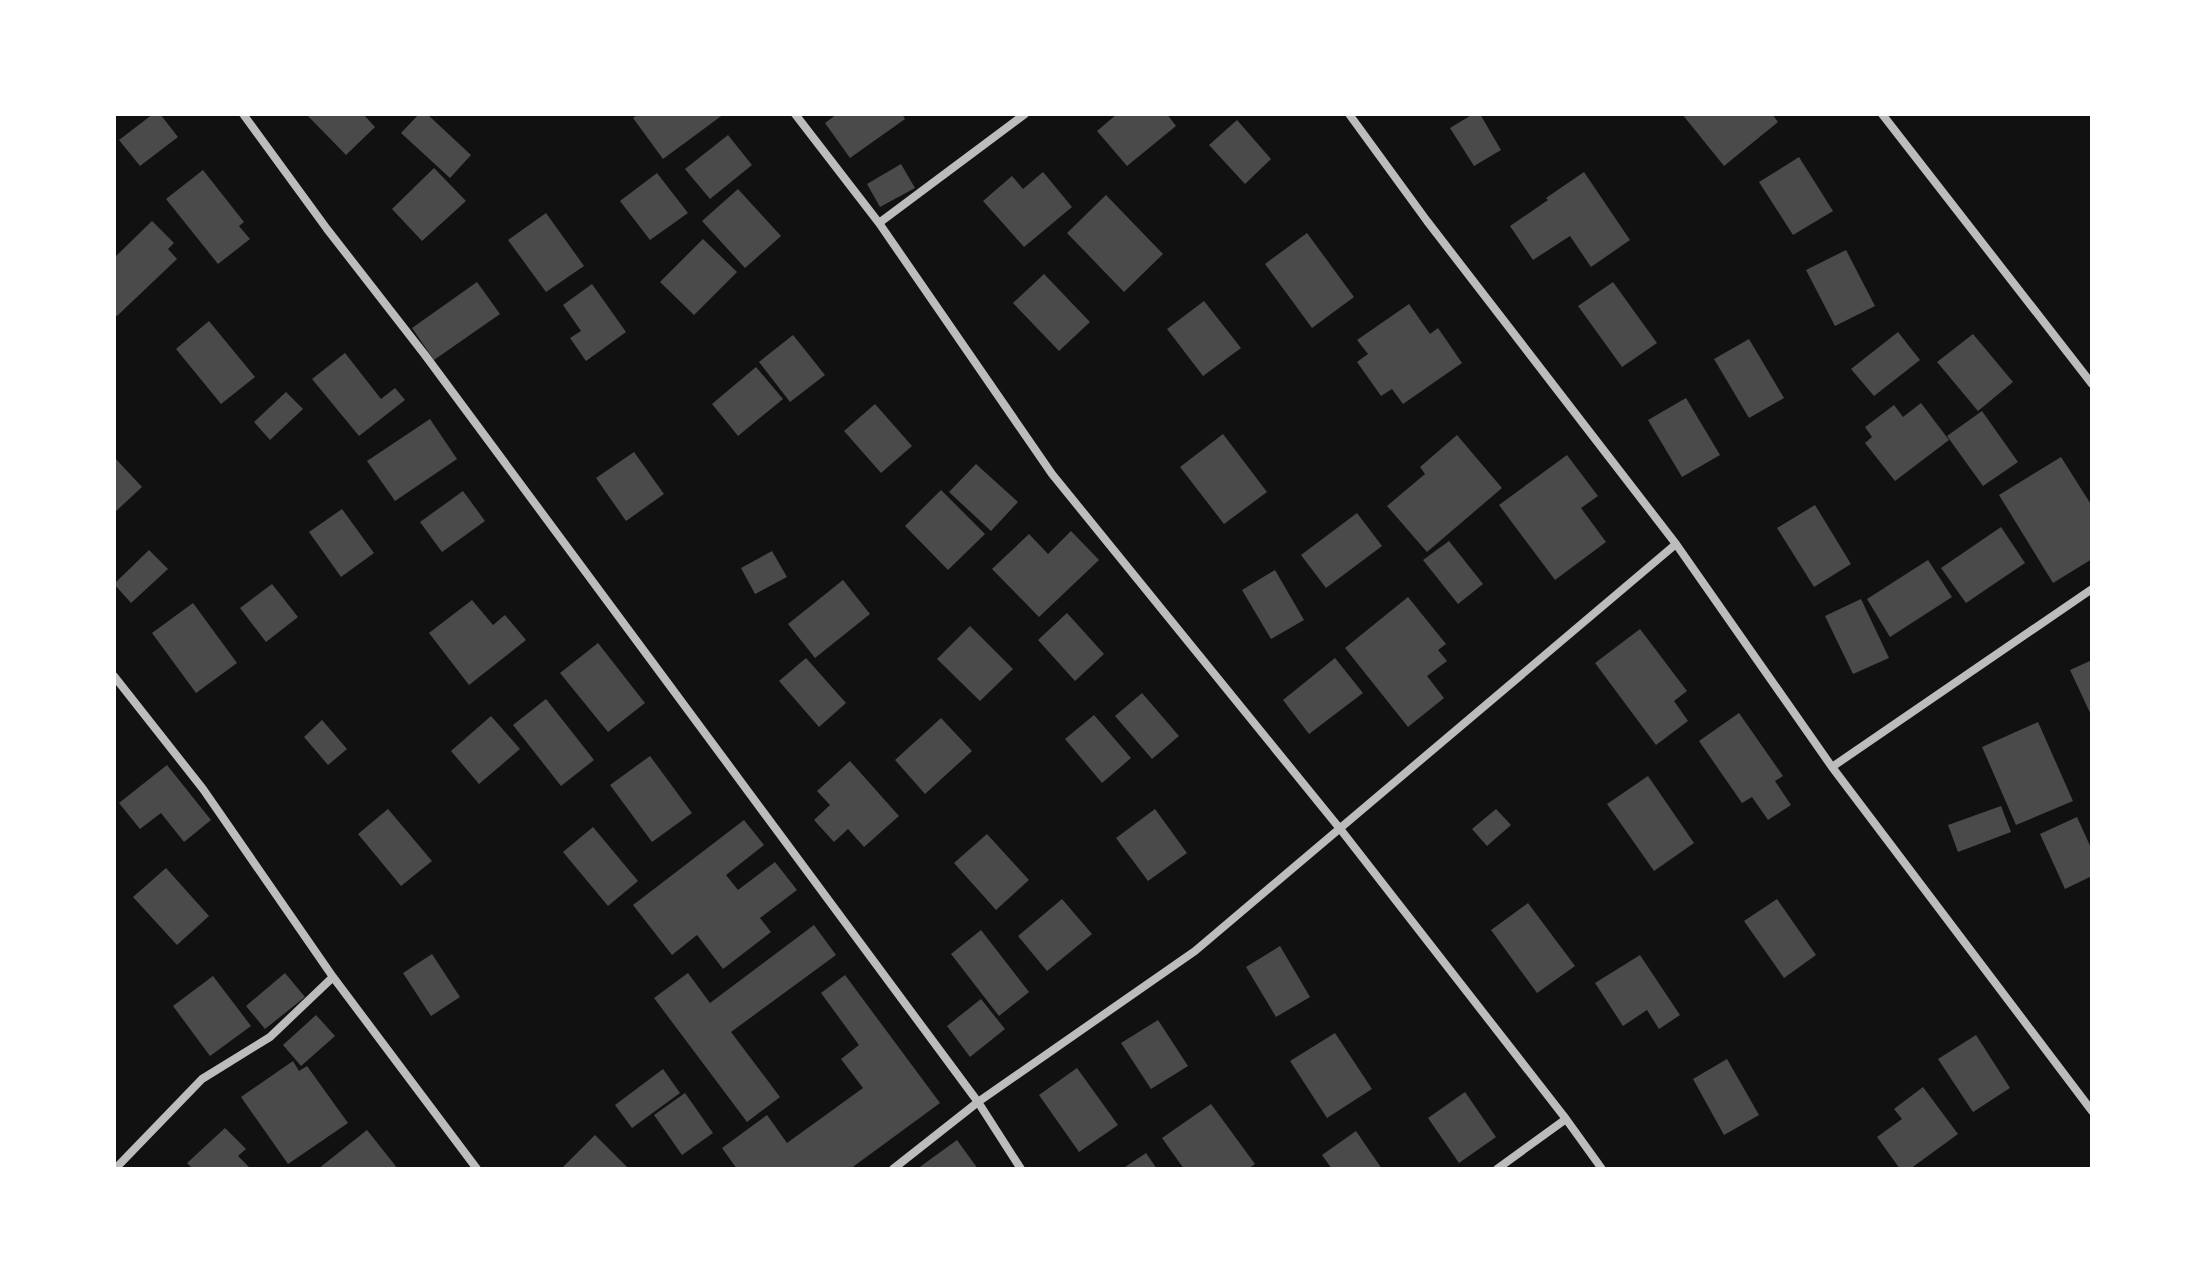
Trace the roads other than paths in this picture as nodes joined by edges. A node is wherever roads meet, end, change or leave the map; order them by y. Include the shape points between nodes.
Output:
1 (243, 114) edge
2 (795, 114) edge
3 (1025, 114) edge
4 (1349, 114) edge
5 (1882, 114) edge
6 (879, 223) junction
7 (2092, 384) edge
8 (1676, 544) junction
9 (2092, 589) edge
10 (114, 676) edge
11 (1832, 767) junction
12 (1341, 830) junction
13 (333, 977) junction
14 (978, 1102) junction
15 (2092, 1111) edge
16 (1566, 1119) junction
17 (115, 1169) edge
18 (477, 1169) edge
19 (893, 1169) edge
20 (1021, 1169) edge
21 (1497, 1169) edge
22 (1602, 1169) edge

1 - 14 street
2 - 6 street
3 - 6 street
4 - 8 street
5 - 7 street
6 - 12 street via 1052,474
8 - 11 street
8 - 12 street
9 - 11 street
10 - 13 street via 203,789
11 - 15 street
12 - 14 street via 1195,951
12 - 16 street
13 - 17 street via 270,1037 202,1079
13 - 18 street
14 - 19 street
14 - 20 street
16 - 21 street
16 - 22 street

